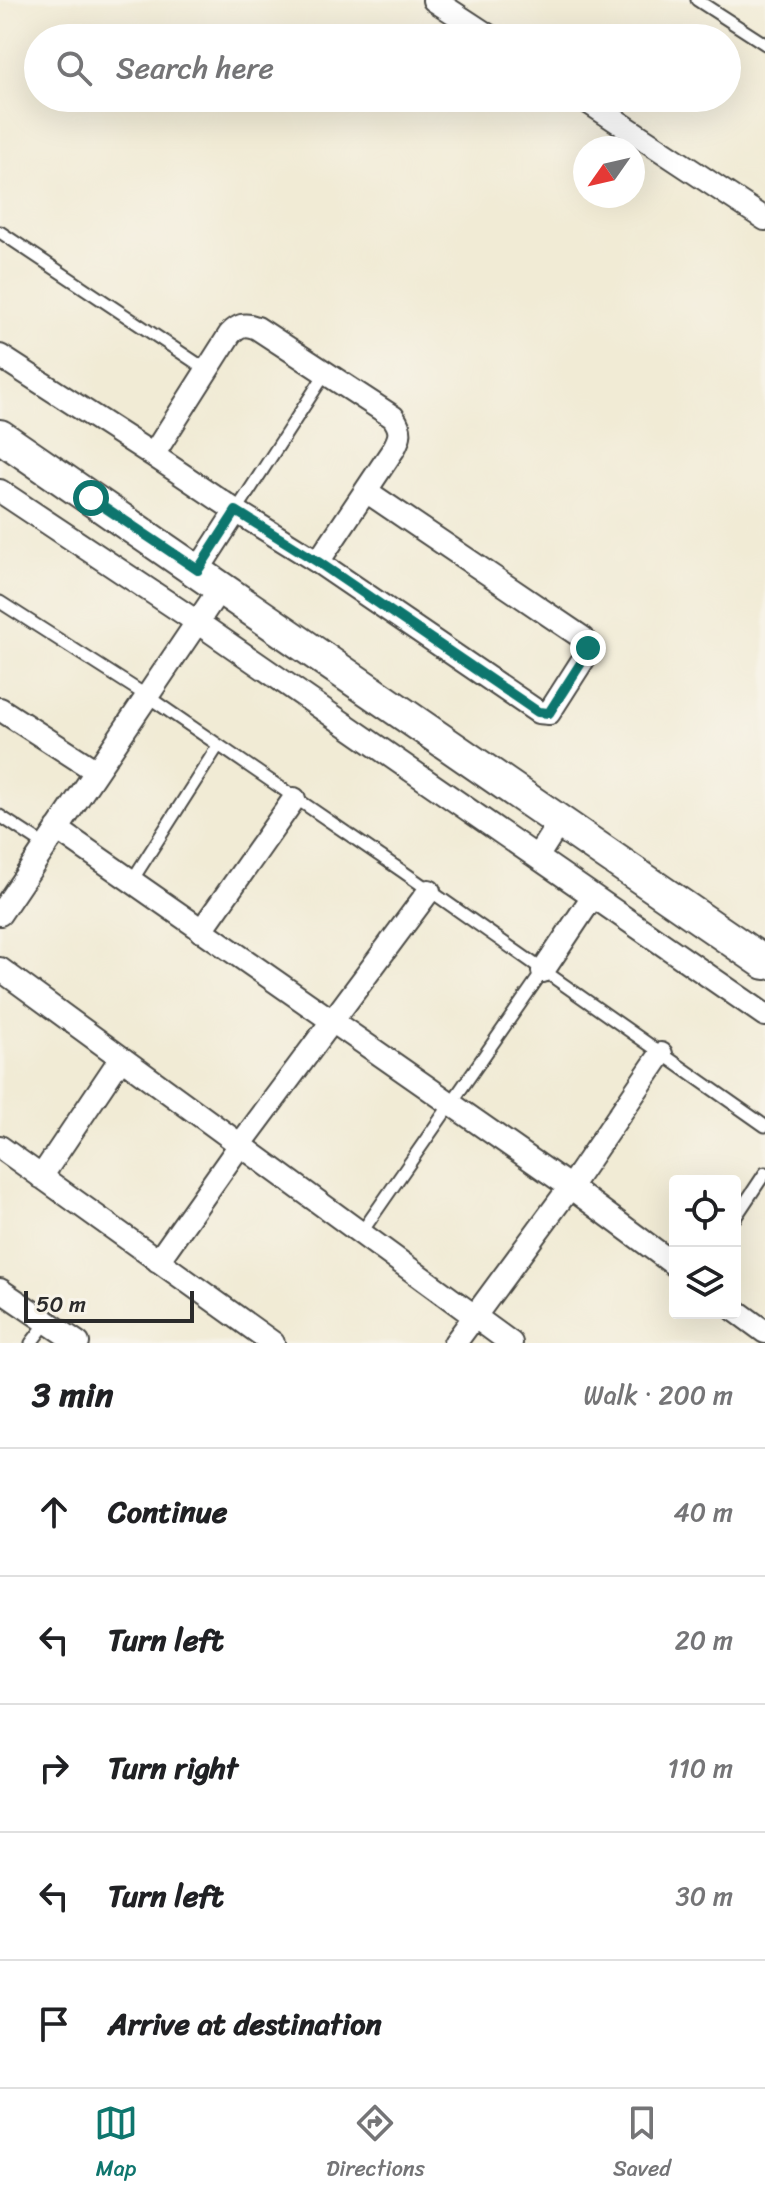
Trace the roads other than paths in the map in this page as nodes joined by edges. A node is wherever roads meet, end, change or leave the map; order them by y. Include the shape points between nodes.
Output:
1 (434, 0) edge
2 (697, 0) edge
3 (471, 24) edge
4 (734, 24) edge
5 (741, 28) edge
6 (765, 44) edge
7 (603, 112) edge
8 (765, 219) edge
9 (0, 232) edge
10 (0, 356) edge
11 (207, 370) junction
12 (325, 374) junction
13 (0, 436) edge
14 (153, 455) junction
15 (0, 491) edge
16 (366, 491) junction
17 (236, 511) junction
18 (318, 562) junction
19 (209, 578) junction
20 (0, 602) edge
21 (197, 622) junction
22 (147, 696) junction
23 (0, 709) edge
24 (218, 746) junction
25 (96, 771) junction
26 (294, 799) junction
27 (0, 816) edge
28 (560, 821) junction
29 (52, 838) junction
30 (537, 857) junction
31 (131, 882) junction
32 (429, 891) junction
33 (593, 896) junction
34 (0, 914) edge
35 (201, 931) junction
36 (765, 963) edge
37 (0, 969) edge
38 (543, 971) junction
39 (765, 1015) edge
40 (333, 1023) junction
41 (661, 1054) junction
42 (121, 1058) junction
43 (449, 1104) junction
44 (765, 1126) edge
45 (240, 1145) junction
46 (0, 1147) edge
47 (765, 1173) edge
48 (41, 1177) junction
49 (570, 1187) junction
50 (741, 1209) edge
51 (361, 1233) junction
52 (158, 1261) junction
53 (669, 1261) edge
54 (0, 1290) edge
55 (741, 1314) edge
56 (475, 1316) junction
57 (47, 1322) junction
58 (765, 1332) edge
59 (31, 1343) edge
60 (78, 1343) edge
61 (273, 1343) edge
62 (455, 1343) edge
63 (511, 1343) edge

1 - 3 street
2 - 4 lane
5 - 6 lane
7 - 8 street
9 - 11 lane
10 - 14 street
11 - 12 street via 230,334 247,324
11 - 14 street
12 - 16 street via 393,417 401,428
12 - 17 lane
13 - 19 street
14 - 17 street
15 - 21 street
16 - 18 street
16 - 18 street via 583,638 588,652 549,713 538,712
17 - 18 street
17 - 19 street
19 - 21 street
19 - 28 street
20 - 22 lane
21 - 22 street
21 - 30 street
22 - 24 lane
22 - 25 street
23 - 25 street
24 - 26 lane
24 - 31 lane
25 - 29 street
26 - 32 lane
26 - 35 street
27 - 29 lane
28 - 30 street
28 - 36 street
29 - 31 street
29 - 34 street
30 - 33 street
31 - 35 street
32 - 38 lane
32 - 40 street
33 - 38 street
33 - 39 street
35 - 40 street
37 - 42 street
38 - 41 lane
38 - 43 lane
40 - 43 street
40 - 45 street
41 - 44 lane
41 - 49 street
42 - 45 street
42 - 48 street
43 - 49 street
43 - 51 lane
45 - 51 street
45 - 52 street
46 - 48 street
47 - 50 lane
48 - 52 street
49 - 53 street
49 - 56 street
51 - 56 street
52 - 61 street
54 - 57 street
55 - 58 street
56 - 62 street
56 - 63 street
57 - 59 lane
57 - 60 street

